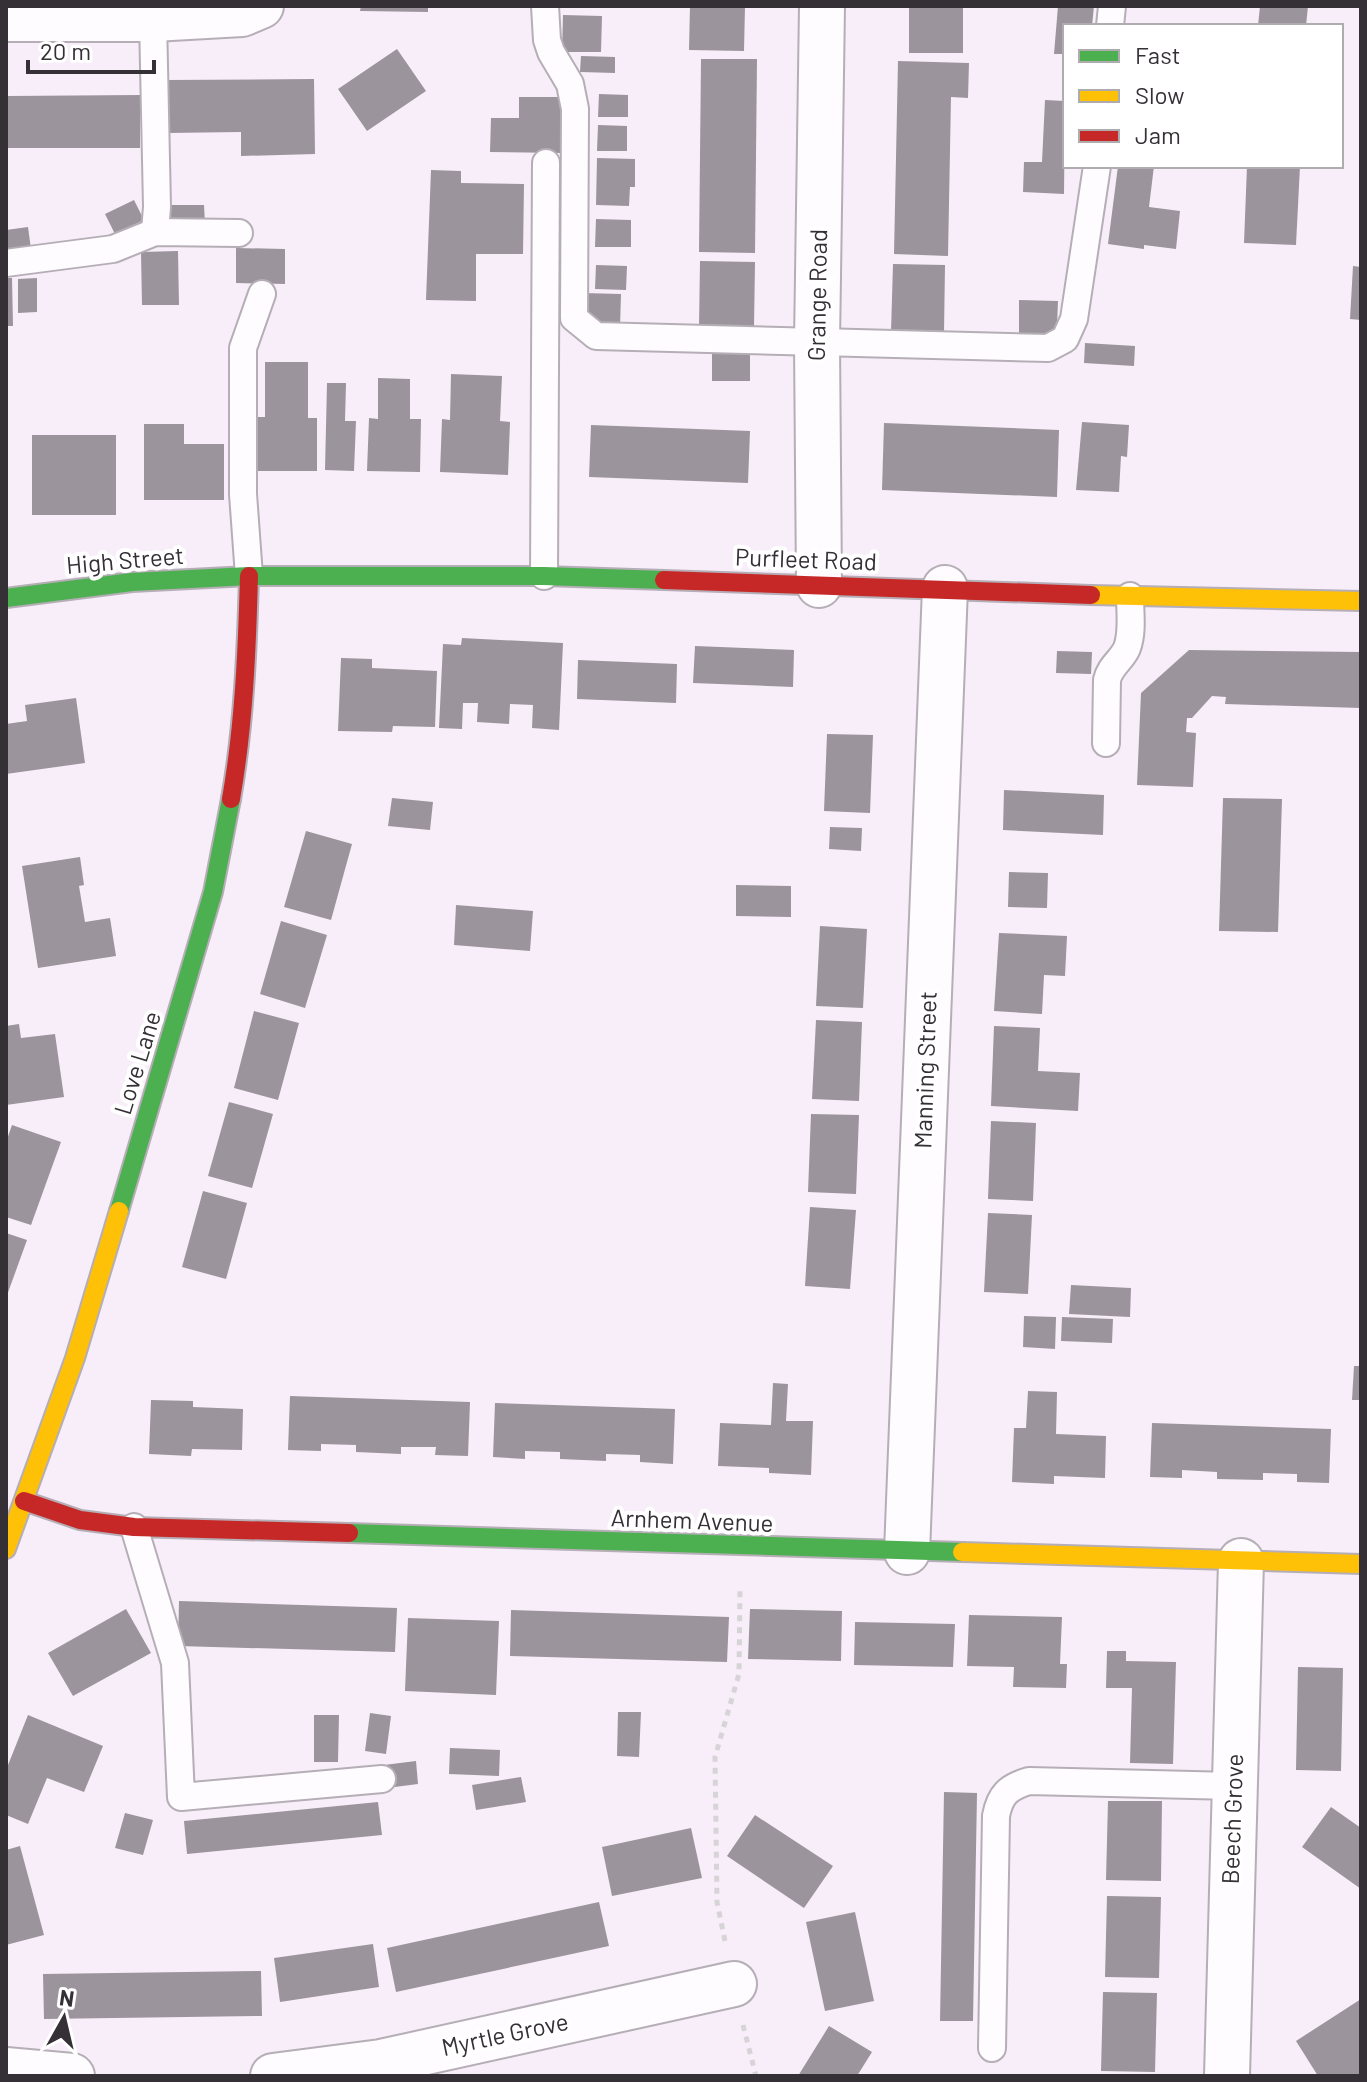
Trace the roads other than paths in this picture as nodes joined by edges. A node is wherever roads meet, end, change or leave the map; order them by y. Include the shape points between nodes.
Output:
1 (261, 6) edge
2 (545, 6) edge
3 (822, 6) edge
4 (6, 19) edge
5 (153, 19) junction
6 (546, 163) dead end
7 (1097, 168) edge
8 (155, 232) junction
9 (239, 233) dead end
10 (6, 263) edge
11 (262, 294) dead end
12 (817, 343) junction
13 (249, 576) junction
14 (544, 576) junction
15 (819, 585) junction
16 (945, 588) junction
17 (1130, 596) junction
18 (6, 598) edge
19 (1361, 601) edge
20 (1106, 743) dead end
21 (24, 1501) junction
22 (134, 1527) junction
23 (6, 1549) edge
24 (907, 1552) junction
25 (1241, 1561) junction
26 (1361, 1564) edge
27 (382, 1779) dead end
28 (1233, 1786) junction
29 (734, 1984) road end
30 (992, 2048) dead end
31 (6, 2070) edge
32 (72, 2076) edge
33 (276, 2076) edge
34 (1227, 2076) edge

1 - 5 street via 242,14
2 - 12 lane via 547,40 570,84 575,109 574,318 596,336
3 - 12 street, Grange Road
4 - 5 street
5 - 8 lane
6 - 14 lane
7 - 12 lane via 1074,319 1065,339 1048,348
8 - 9 lane
8 - 10 lane via 113,249
11 - 13 lane via 243,348
12 - 15 street, Grange Road
13 - 14 street, Purfleet Road
13 - 18 street, High Street via 132,582
13 - 21 street, Love Lane via 237,764 213,892 75,1358
14 - 15 street, Purfleet Road
15 - 16 street, Purfleet Road
16 - 17 street, Purfleet Road
16 - 24 street, Manning Street
17 - 19 street, Purfleet Road
17 - 20 lane via 1127,647 1107,680
21 - 22 street, Arnhem Avenue via 80,1520
21 - 23 street, Love Lane
22 - 24 street, Arnhem Avenue
22 - 27 lane via 175,1663 181,1797
24 - 25 street, Arnhem Avenue
25 - 26 street, Arnhem Avenue
25 - 28 street, Beech Grove
28 - 30 lane via 1029,1781 1011,1787 999,1801 996,1816
28 - 34 street, Beech Grove
29 - 33 street, Myrtle Grove via 381,2062
31 - 32 street

